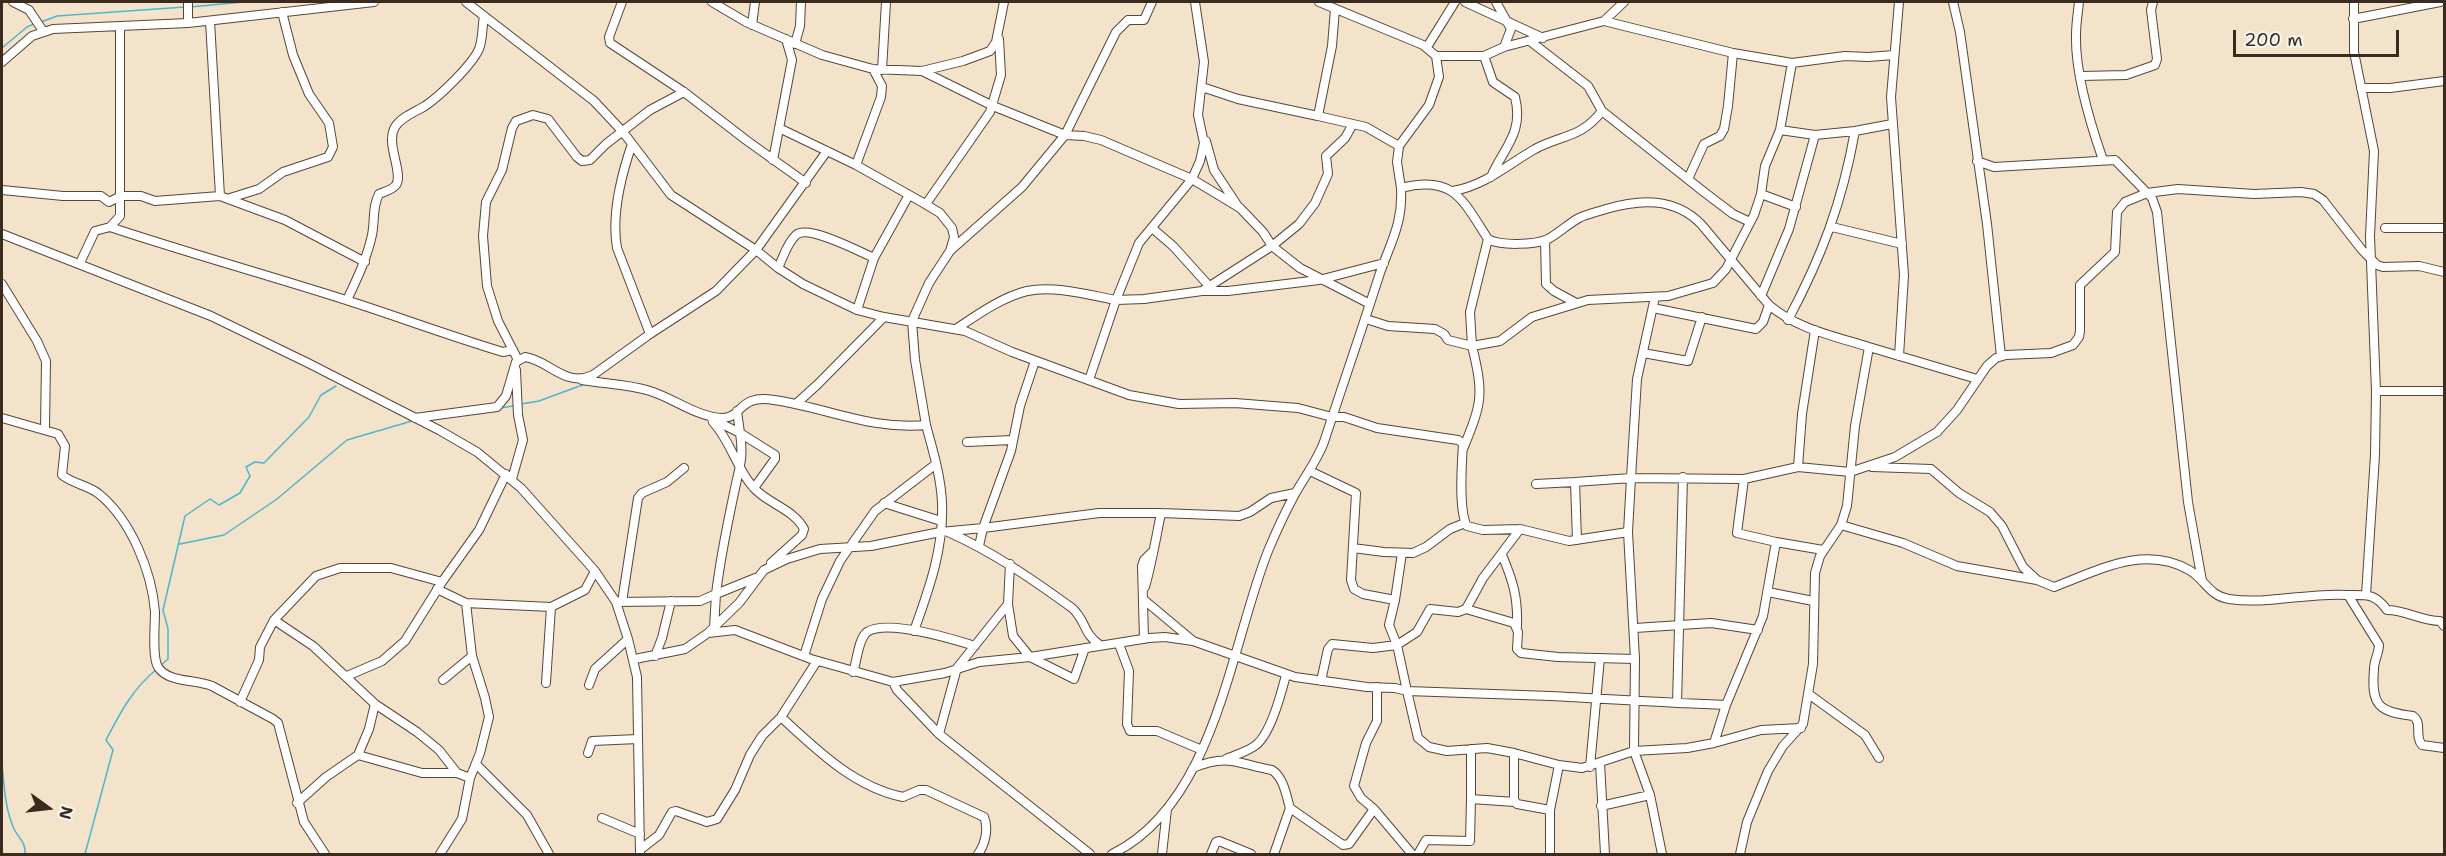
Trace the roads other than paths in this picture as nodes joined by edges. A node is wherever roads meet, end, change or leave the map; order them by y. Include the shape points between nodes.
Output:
1 (13, 2) edge
2 (188, 2) edge
3 (374, 2) edge
4 (466, 2) edge
5 (622, 2) edge
6 (712, 2) edge
7 (755, 2) edge
8 (801, 2) edge
9 (886, 2) edge
10 (1004, 2) edge
11 (1152, 2) edge
12 (1195, 2) edge
13 (1319, 2) edge
14 (1455, 2) edge
15 (1466, 2) edge
16 (1496, 2) edge
17 (1624, 2) edge
18 (1899, 2) edge
19 (1953, 2) edge
20 (2079, 2) edge
21 (2153, 2) edge
22 (2354, 2) edge
23 (2439, 2) edge
24 (309, 5) edge
25 (30, 6) edge
26 (1335, 9) junction
27 (282, 12) junction
28 (484, 16) junction
29 (2353, 19) junction
30 (210, 21) junction
31 (1604, 21) junction
32 (1508, 22) junction
33 (188, 23) junction
34 (752, 25) junction
35 (120, 26) junction
36 (44, 31) junction
37 (998, 33) junction
38 (1544, 38) junction
39 (786, 39) junction
40 (1530, 41) junction
41 (795, 44) junction
42 (1427, 47) junction
43 (1504, 47) junction
44 (1733, 53) junction
45 (1894, 55) junction
46 (1436, 56) junction
47 (1484, 56) junction
48 (2, 62) edge
49 (1792, 63) junction
50 (873, 69) junction
51 (882, 70) junction
52 (922, 71) junction
53 (2081, 76) junction
54 (2445, 81) edge
55 (1202, 87) junction
56 (2361, 88) junction
57 (684, 92) junction
58 (993, 106) junction
59 (1602, 111) junction
60 (1318, 116) junction
61 (1353, 124) junction
62 (1892, 124) junction
63 (779, 128) junction
64 (1780, 130) junction
65 (1855, 131) junction
66 (623, 132) junction
67 (1065, 135) junction
68 (1815, 135) junction
69 (1204, 136) junction
70 (632, 144) junction
71 (1399, 146) junction
72 (827, 151) junction
73 (773, 160) junction
74 (2103, 160) junction
75 (1977, 161) junction
76 (856, 165) junction
77 (1490, 178) junction
78 (1192, 179) junction
79 (1688, 179) junction
80 (806, 183) junction
81 (1401, 188) junction
82 (2, 190) edge
83 (1453, 191) junction
84 (2147, 192) junction
85 (1761, 194) junction
86 (909, 195) junction
87 (121, 196) junction
88 (220, 196) junction
89 (230, 198) junction
90 (926, 204) junction
91 (1796, 207) junction
92 (1240, 208) junction
93 (1750, 222) junction
94 (110, 227) junction
95 (1832, 227) junction
96 (1152, 228) junction
97 (2385, 228) dead end
98 (2445, 228) edge
99 (2, 234) edge
100 (1488, 239) junction
101 (1545, 240) junction
102 (1902, 244) junction
103 (1272, 246) junction
104 (756, 250) junction
105 (950, 251) junction
106 (874, 258) junction
107 (1730, 260) junction
108 (365, 262) junction
109 (2372, 262) junction
110 (80, 263) junction
111 (1384, 263) junction
112 (778, 268) junction
113 (2445, 272) edge
114 (1319, 280) junction
115 (2, 284) edge
116 (1210, 287) junction
117 (1202, 291) junction
118 (1761, 296) junction
119 (1655, 297) junction
120 (347, 300) junction
121 (1116, 300) junction
122 (1576, 303) junction
123 (1370, 304) junction
124 (1768, 305) junction
125 (1653, 308) junction
126 (857, 310) junction
127 (1702, 317) junction
128 (884, 318) junction
129 (1366, 319) junction
130 (1788, 320) junction
131 (912, 321) junction
132 (956, 328) junction
133 (1815, 330) junction
134 (650, 333) junction
135 (1472, 346) junction
136 (1869, 347) junction
137 (513, 350) junction
138 (1643, 353) junction
139 (1899, 356) junction
140 (2001, 356) junction
141 (1035, 361) junction
142 (517, 363) junction
143 (1977, 379) junction
144 (582, 380) junction
145 (1089, 380) junction
146 (2376, 391) junction
147 (2445, 391) edge
148 (796, 404) junction
149 (736, 411) junction
150 (708, 416) junction
151 (1332, 417) junction
152 (2, 418) edge
153 (416, 418) junction
154 (926, 425) junction
155 (45, 429) junction
156 (740, 433) junction
157 (1013, 440) junction
158 (967, 442) dead end
159 (1463, 449) junction
160 (936, 464) junction
161 (1798, 467) junction
162 (1870, 467) junction
163 (684, 468) dead end
164 (741, 468) junction
165 (1310, 471) junction
166 (1850, 472) junction
167 (509, 477) junction
168 (1683, 477) junction
169 (1631, 478) junction
170 (1744, 479) junction
171 (1575, 482) junction
172 (1536, 484) dead end
173 (754, 488) junction
174 (1295, 494) junction
175 (884, 503) junction
176 (1161, 513) junction
177 (941, 521) junction
178 (1465, 523) junction
179 (1841, 525) junction
180 (983, 528) junction
181 (1520, 529) junction
182 (944, 532) junction
183 (1628, 532) junction
184 (1578, 540) junction
185 (1776, 542) junction
186 (979, 546) junction
187 (850, 547) junction
188 (1353, 548) junction
189 (1823, 550) junction
190 (1402, 554) junction
191 (1502, 555) junction
192 (1010, 564) junction
193 (768, 567) junction
194 (595, 571) junction
195 (758, 577) junction
196 (2037, 580) junction
197 (2202, 581) junction
198 (439, 585) junction
199 (1768, 592) junction
200 (716, 594) junction
201 (2348, 595) junction
202 (2366, 595) junction
203 (1143, 596) junction
204 (1395, 600) junction
205 (671, 601) junction
206 (1813, 601) junction
207 (619, 602) junction
208 (466, 603) junction
209 (1008, 604) junction
210 (551, 607) junction
211 (1466, 609) junction
212 (274, 620) junction
213 (1679, 624) junction
214 (1517, 626) junction
215 (2445, 626) edge
216 (1635, 628) junction
217 (1758, 630) junction
218 (711, 631) junction
219 (914, 631) junction
220 (628, 639) junction
221 (1144, 639) junction
222 (1193, 641) junction
223 (1119, 644) junction
224 (1100, 645) junction
225 (1397, 645) junction
226 (975, 646) junction
227 (1085, 648) junction
228 (472, 656) junction
229 (655, 656) junction
230 (804, 656) junction
231 (1237, 656) junction
232 (1030, 657) junction
233 (1600, 658) junction
234 (635, 659) junction
235 (1635, 659) junction
236 (818, 661) junction
237 (957, 668) junction
238 (853, 672) junction
239 (1286, 675) junction
240 (347, 676) junction
241 (443, 680) dead end
242 (1321, 681) junction
243 (893, 682) junction
244 (546, 683) dead end
245 (589, 685) dead end
246 (1377, 687) junction
247 (1407, 691) junction
248 (1810, 694) junction
249 (1598, 699) junction
250 (240, 702) junction
251 (1636, 702) junction
252 (1677, 703) junction
253 (375, 704) junction
254 (1726, 705) junction
255 (782, 717) junction
256 (1801, 728) junction
257 (939, 734) junction
258 (638, 740) junction
259 (1714, 743) junction
260 (2445, 747) edge
261 (1471, 749) junction
262 (1202, 750) junction
263 (1634, 751) junction
264 (588, 753) dead end
265 (1514, 753) junction
266 (358, 755) junction
267 (1879, 758) dead end
268 (1226, 759) junction
269 (1600, 763) junction
270 (476, 764) junction
271 (1559, 765) junction
272 (1590, 767) junction
273 (1194, 768) junction
274 (457, 773) junction
275 (470, 778) junction
276 (1650, 795) junction
277 (1471, 799) junction
278 (1515, 802) junction
279 (297, 803) junction
280 (1602, 806) junction
281 (1290, 808) junction
282 (1374, 808) junction
283 (1167, 809) junction
284 (1550, 810) junction
285 (602, 818) dead end
286 (640, 834) junction
287 (640, 852) edge
288 (325, 855) edge
289 (440, 855) edge
290 (549, 855) edge
291 (978, 855) edge
292 (1090, 855) edge
293 (1112, 855) edge
294 (1162, 855) edge
295 (1211, 855) edge
296 (1251, 855) edge
297 (1274, 855) edge
298 (1412, 855) edge
299 (1418, 855) edge
300 (1550, 855) edge
301 (1605, 855) edge
302 (1662, 855) edge
303 (1740, 855) edge

1 - 25 street
2 - 33 street
3 - 24 street
4 - 28 street
5 - 57 street via 610,43
6 - 34 street
7 - 34 street
8 - 41 street
9 - 51 street
10 - 37 street
11 - 67 street via 1144,20 1128,20 1116,32
12 - 55 street via 1203,53
13 - 26 street
14 - 42 street
15 - 32 street
16 - 32 street
17 - 31 street
18 - 45 street
19 - 75 street
20 - 53 street via 2076,39
21 - 53 street via 2155,65 2126,75
22 - 29 street
23 - 29 street
24 - 27 street
25 - 36 street
26 - 42 street
26 - 60 street
27 - 30 street
27 - 89 street via 293,55 309,94 329,123 333,147 328,157 283,172 259,189
28 - 66 street via 588,96
28 - 108 street via 479,49 473,58 428,104 396,125 392,133 397,184 376,200
29 - 56 street
30 - 33 street
30 - 88 street
31 - 38 street
31 - 44 street
32 - 38 street
32 - 43 street via 1511,29
33 - 35 street
34 - 39 street
35 - 36 street
35 - 87 street
36 - 48 street via 32,36
37 - 52 street via 994,46 982,55
37 - 58 street via 1002,66
38 - 40 street
39 - 41 street
39 - 63 street via 792,60
40 - 43 street
40 - 59 street via 1588,86
41 - 50 street
42 - 46 street
43 - 47 street
44 - 49 street
44 - 79 street via 1724,129 1720,136 1704,144
45 - 49 street
45 - 62 street
46 - 47 street
46 - 71 street via 1439,76 1434,95
47 - 77 street via 1492,82 1515,98 1518,119 1514,136
49 - 64 street
50 - 51 street
50 - 76 street via 882,86 881,97
51 - 52 street
52 - 58 street
53 - 74 street
54 - 56 street
55 - 60 street
55 - 69 street via 1198,115
56 - 109 street via 2374,151 2370,206
57 - 66 street via 650,110
57 - 73 street
58 - 67 street
58 - 90 street
59 - 77 street via 1585,130 1538,147
59 - 79 street
60 - 61 street
61 - 71 street
61 - 103 street via 1326,156 1328,174 1309,212
62 - 65 street
62 - 102 street
63 - 72 street
63 - 73 street
64 - 68 street
64 - 85 street via 1765,166
65 - 68 street
65 - 95 street
66 - 70 street
66 - 137 street via 586,161 577,157 548,119 532,115 516,121 512,128 504,162 486,202 483,236 488,286 498,321
67 - 78 street via 1101,140
67 - 105 street via 1022,187
68 - 91 street
69 - 78 street via 1200,162
69 - 92 street via 1214,170
70 - 104 street via 671,195
70 - 134 street via 621,182 615,236
71 - 81 street
72 - 76 street
72 - 80 street
73 - 80 street
74 - 75 street via 1994,167
74 - 84 street via 2115,160
75 - 140 street
76 - 86 street
77 - 83 street
78 - 92 street
78 - 96 street
79 - 93 street via 1733,214
80 - 104 street
81 - 83 street via 1428,184
81 - 111 street via 1399,227
82 - 87 street via 100,196 109,202
83 - 100 street
84 - 109 street via 2178,189 2314,194
84 - 140 street via 2119,207 2115,218 2115,252 2080,285 2080,331 2076,342 2050,353
84 - 197 street via 2157,212 2188,502
85 - 91 street
85 - 93 street
86 - 90 street
86 - 106 street
87 - 88 street via 154,201
87 - 94 street via 120,216
88 - 89 street
89 - 108 street via 285,220
90 - 105 street via 952,228
91 - 118 street
92 - 103 street
93 - 107 street
94 - 110 street via 95,231
94 - 120 street
95 - 102 street
95 - 130 street
96 - 116 street
96 - 121 street via 1134,253
97 - 98 street
99 - 110 street
100 - 101 street via 1504,244
100 - 135 street via 1470,312
101 - 107 street via 1586,215 1626,203 1655,201 1692,215
101 - 122 street via 1546,284
102 - 139 street via 1904,298
103 - 114 street
103 - 116 street
104 - 112 street
104 - 134 street via 716,291
105 - 131 street via 929,283
106 - 112 street via 824,236 803,232 795,235
106 - 126 street
107 - 118 street
107 - 119 street via 1713,284
108 - 120 street
109 - 113 street via 2383,267 2419,266
109 - 146 street
110 - 153 street via 211,316
111 - 114 street
111 - 123 street
112 - 126 street
114 - 117 street
114 - 123 street
115 - 155 street via 46,361
116 - 117 street
117 - 121 street
118 - 124 street
119 - 122 street via 1598,298
119 - 125 street
120 - 137 street via 493,349
121 - 132 street via 1068,292 1025,291
121 - 145 street
122 - 135 street via 1532,317 1500,341
123 - 129 street
124 - 127 street via 1764,322 1756,329
124 - 130 street
125 - 127 street
125 - 138 street
126 - 128 street
127 - 138 street via 1688,361
128 - 131 street
128 - 148 street
129 - 135 street via 1388,326 1435,330 1448,340
129 - 151 street
130 - 133 street
131 - 132 street
131 - 154 street
132 - 141 street
133 - 136 street
133 - 161 street
134 - 144 street
135 - 159 street via 1481,392
136 - 139 street
136 - 166 street
137 - 142 street
138 - 169 street via 1636,384
139 - 143 street
140 - 143 street
141 - 145 street
141 - 157 street
142 - 144 street via 531,358
142 - 153 street via 506,396 497,407
142 - 167 street via 518,415 523,440
143 - 162 street via 1937,432
144 - 150 street via 632,386
145 - 151 street via 1154,401 1268,405
146 - 147 street
146 - 202 street
148 - 149 street via 755,398
148 - 154 street via 882,426
149 - 150 street via 724,418
149 - 156 street
150 - 156 street
150 - 164 street via 728,440
151 - 159 street via 1397,432 1458,440
151 - 165 street
152 - 155 street
153 - 167 street via 477,452
154 - 160 street
155 - 250 street via 63,440 63,475 98,493 131,535 151,584 157,665 169,677 202,682
156 - 164 street
156 - 173 street via 775,455
157 - 158 street
157 - 180 street
159 - 178 street via 1460,479
160 - 175 street
160 - 177 street via 942,496
161 - 166 street
161 - 170 street
162 - 166 street
162 - 196 street via 1931,469 1996,518 2018,561
163 - 207 street via 638,498
164 - 173 street
164 - 200 street
165 - 174 street
165 - 188 street via 1356,493
166 - 179 street
167 - 194 street
167 - 198 street via 479,530
168 - 169 street
168 - 170 street
168 - 213 street
169 - 171 street
169 - 183 street
170 - 185 street via 1737,533
171 - 172 street
171 - 184 street
173 - 193 street via 804,529
174 - 176 street via 1271,498 1239,516
174 - 231 street via 1260,573
175 - 177 street
175 - 187 street
176 - 180 street via 1089,514
176 - 203 street via 1151,554 1142,566
177 - 182 street
178 - 181 street via 1478,530
178 - 190 street via 1420,551
179 - 189 street
179 - 196 street via 1903,543 1957,566
180 - 182 street
180 - 186 street
181 - 184 street via 1561,540
181 - 191 street
182 - 186 street
182 - 187 street
182 - 219 street
183 - 184 street
183 - 216 street
185 - 189 street
185 - 199 street
186 - 192 street
187 - 193 street via 804,552
187 - 230 street via 830,578
188 - 190 street
188 - 204 street via 1354,589
189 - 206 street via 1815,573
190 - 204 street
191 - 211 street via 1483,578
191 - 214 street via 1515,586
192 - 209 street
192 - 224 street via 1076,611 1089,637
193 - 195 street
194 - 207 street
194 - 210 street via 585,590
195 - 200 street
195 - 218 street
196 - 197 street via 2054,587 2096,569 2140,558 2176,565
197 - 201 street via 2211,592 2233,600
198 - 208 street
198 - 212 street via 391,568 340,568 313,578
198 - 240 street via 400,646 382,661
199 - 206 street
199 - 217 street
200 - 205 street via 700,601
200 - 218 street
201 - 202 street
201 - 260 street via 2379,645 2373,670 2375,700 2392,713 2413,716 2422,745
202 - 215 street via 2377,598 2386,610 2401,610
203 - 221 street
203 - 222 street
204 - 225 street via 1389,622
205 - 207 street
205 - 229 street
206 - 248 street
207 - 220 street
208 - 210 street
208 - 228 street
209 - 226 street
209 - 232 street via 1013,636
210 - 244 street
211 - 214 street
211 - 225 street via 1430,609 1417,632
212 - 240 street via 313,646
212 - 250 street
213 - 216 street
213 - 217 street via 1719,623
213 - 252 street
214 - 233 street via 1517,649 1521,653
216 - 235 street
217 - 254 street
218 - 229 street via 685,649
218 - 230 street via 735,630
219 - 226 street
219 - 238 street via 866,633
220 - 234 street
220 - 245 street via 595,669
221 - 222 street
221 - 223 street
222 - 231 street
223 - 224 street
223 - 262 street via 1129,671 1130,731 1157,731
224 - 227 street
225 - 242 street via 1364,648 1332,644
225 - 247 street
226 - 237 street
227 - 232 street
227 - 232 street via 1074,679
228 - 241 street
228 - 270 street via 489,717
229 - 234 street
230 - 236 street
231 - 239 street
231 - 262 street
232 - 237 street
233 - 235 street
233 - 249 street
234 - 258 street
235 - 251 street
236 - 238 street
236 - 255 street
237 - 243 street
237 - 257 street
238 - 243 street
239 - 242 street
239 - 268 street via 1263,736 1256,745
240 - 253 street
242 - 246 street
243 - 257 street
246 - 247 street
246 - 282 street via 1377,722 1366,743 1354,786
247 - 249 street
247 - 261 street via 1416,733 1423,744 1456,752
248 - 256 street
248 - 267 street via 1865,735
249 - 251 street
249 - 272 street
250 - 279 street via 278,723
251 - 252 street
251 - 263 street
252 - 254 street
253 - 266 street
253 - 274 street via 439,750
254 - 259 street
255 - 287 street via 762,736 717,819 707,822 672,812 659,835
255 - 291 street via 812,746 867,785 903,797 926,790 984,817 984,841
256 - 259 street via 1761,730
256 - 303 street via 1783,746 1768,771 1747,822
257 - 292 street
258 - 264 street via 592,741
258 - 286 street
259 - 263 street
261 - 265 street
261 - 277 street
262 - 273 street
263 - 269 street
263 - 276 street
265 - 271 street
265 - 278 street
266 - 274 street via 422,773
266 - 279 street
268 - 273 street
268 - 281 street via 1276,772
269 - 272 street
269 - 280 street
270 - 275 street
270 - 290 street via 527,815
271 - 272 street
271 - 284 street
273 - 283 street
274 - 275 street
275 - 289 street via 462,819
276 - 280 street
276 - 302 street
277 - 278 street
277 - 299 street via 1470,841 1426,840
278 - 284 street
279 - 288 street
280 - 301 street
281 - 282 street via 1343,845 1349,844
281 - 297 street
282 - 298 street
283 - 293 street via 1139,837
283 - 294 street
284 - 300 street
285 - 286 street
286 - 287 street
295 - 296 street via 1219,841

